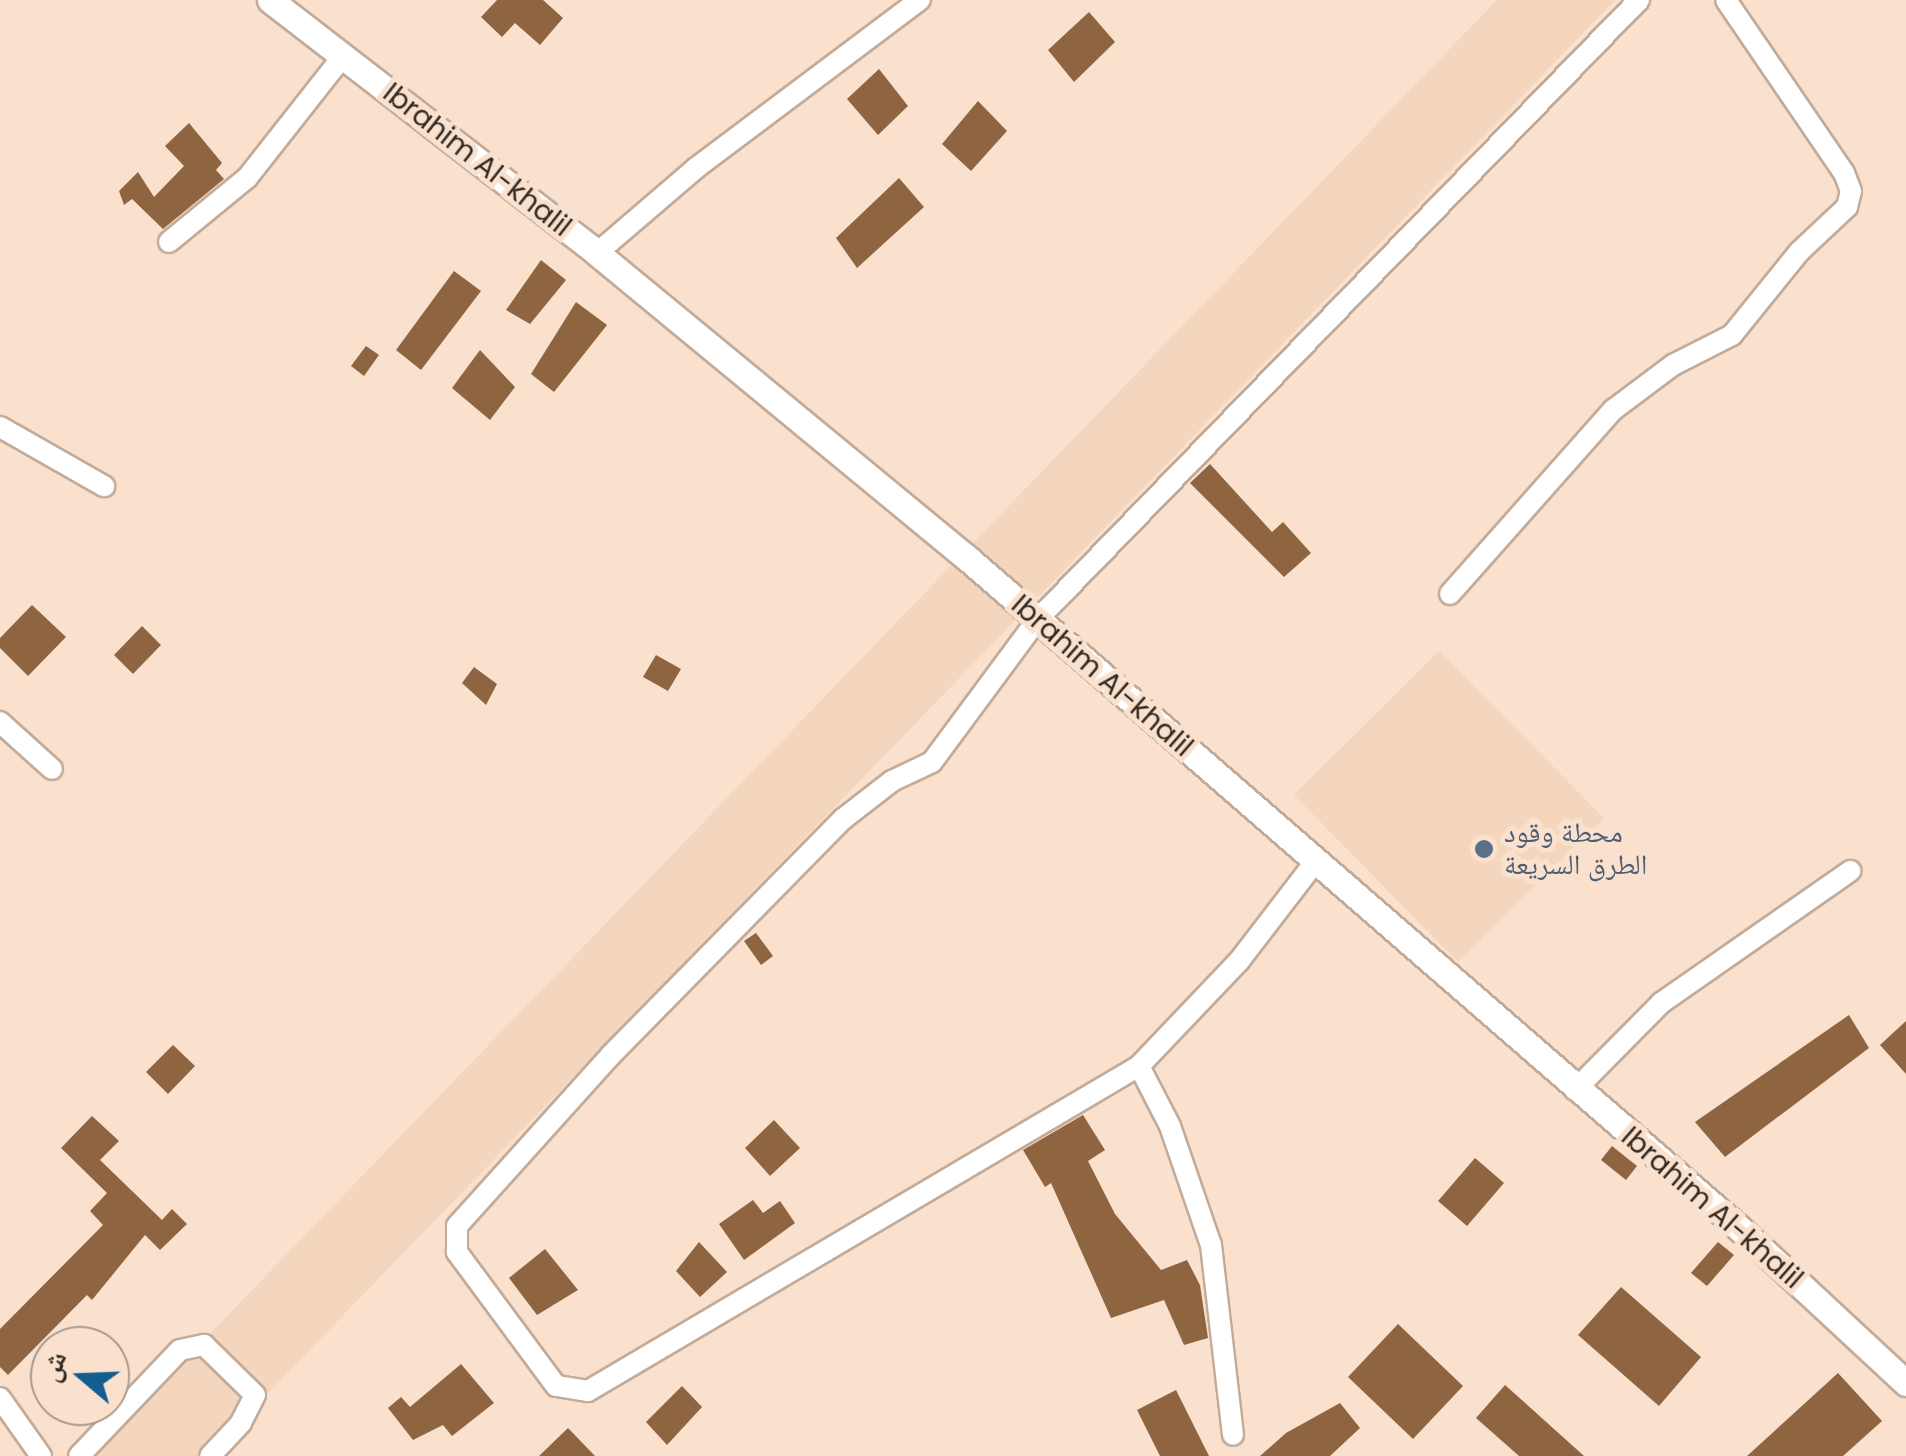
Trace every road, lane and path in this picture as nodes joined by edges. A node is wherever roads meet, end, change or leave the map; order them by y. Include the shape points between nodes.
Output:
1 (270, 0) edge
2 (920, 0) edge
3 (1639, 0) edge
4 (1726, 0) edge
5 (343, 56) junction
6 (170, 242) dead end
7 (597, 252) junction
8 (0, 427) edge
9 (104, 486) dead end
10 (1450, 594) dead end
11 (1038, 618) junction
12 (0, 722) edge
13 (52, 768) dead end
14 (1315, 862) junction
15 (1850, 871) dead end
16 (1139, 1066) junction
17 (1576, 1090) junction
18 (1906, 1383) edge
19 (0, 1398) edge
20 (1233, 1435) dead end
21 (40, 1456) edge
22 (79, 1456) edge
23 (210, 1456) edge

1 - 5 street, Ibrahim Al-khalil
2 - 7 street via 696,168
3 - 11 street
4 - 10 street via 1844,172 1851,191 1847,207 1799,252 1732,335 1673,365 1613,410
5 - 6 street via 247,178
5 - 7 street, Ibrahim Al-khalil
7 - 11 street, Ibrahim Al-khalil
8 - 9 street
11 - 14 street, Ibrahim Al-khalil
11 - 16 street via 932,762 892,781 843,819 612,1055 457,1226 457,1252 556,1386 588,1391
12 - 13 street
14 - 16 street via 1238,961
14 - 17 street, Ibrahim Al-khalil
15 - 17 street via 1660,1003
16 - 20 street via 1170,1126 1211,1245
17 - 18 street, Ibrahim Al-khalil
19 - 21 street
22 - 23 street via 180,1350 204,1345 255,1396

